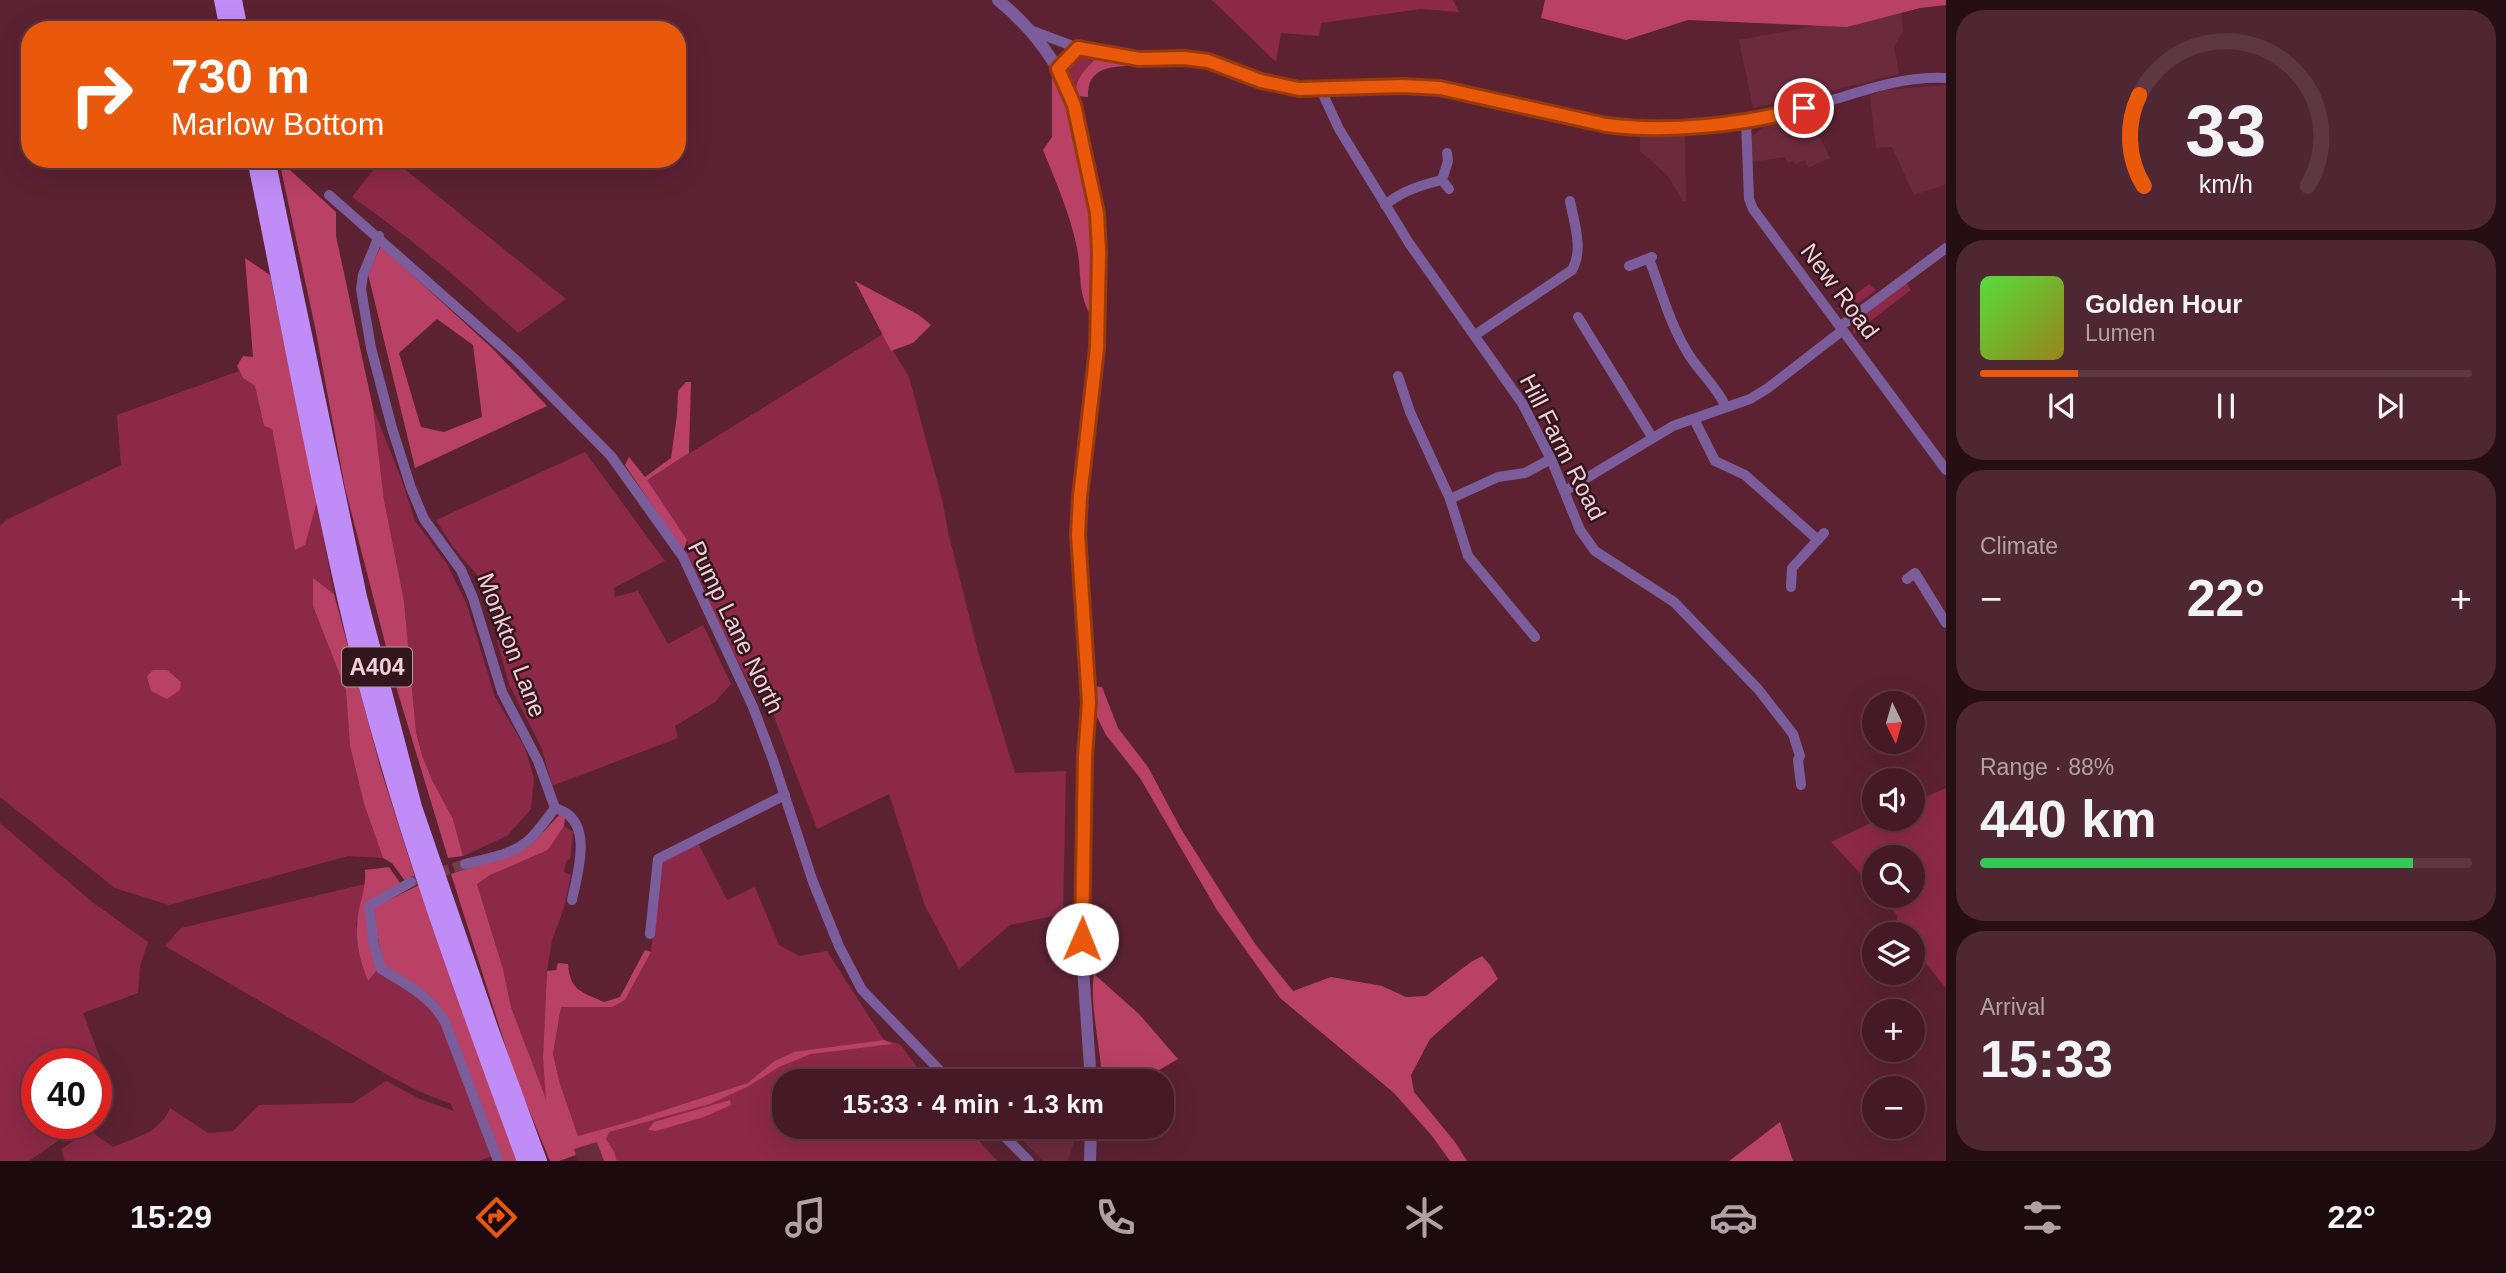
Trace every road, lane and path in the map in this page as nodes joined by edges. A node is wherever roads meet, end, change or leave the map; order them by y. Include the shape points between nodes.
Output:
1 (222, 0) edge
2 (234, 0) edge
3 (998, 0) edge
4 (227, 21) edge
5 (238, 21) edge
6 (1030, 30) junction
7 (1078, 48) junction
8 (1058, 69) junction
9 (1946, 78) edge
10 (1320, 88) junction
11 (1746, 121) junction
12 (1447, 153) dead end
13 (257, 168) edge
14 (269, 168) edge
15 (1442, 180) junction
16 (1449, 189) dead end
17 (329, 195) dead end
18 (1570, 201) dead end
19 (1385, 205) junction
20 (379, 236) junction
21 (1946, 248) edge
22 (1629, 266) dead end
23 (1578, 317) dead end
24 (1842, 328) junction
25 (1475, 335) junction
26 (1403, 380) dead end
27 (1726, 407) junction
28 (1694, 419) junction
29 (1652, 437) junction
30 (1551, 459) junction
31 (1946, 470) edge
32 (1565, 491) junction
33 (1450, 499) junction
34 (1907, 579) dead end
35 (1791, 587) dead end
36 (1946, 623) edge
37 (1533, 631) dead end
38 (1801, 785) dead end
39 (785, 795) junction
40 (555, 807) junction
41 (465, 864) tunnel mouth
42 (411, 881) tunnel mouth
43 (572, 900) dead end
44 (650, 934) dead end
45 (938, 1069) edge
46 (1090, 1069) edge
47 (1007, 1139) edge
48 (1091, 1139) edge
49 (498, 1161) edge
50 (525, 1161) edge
51 (539, 1161) edge
52 (1029, 1161) edge
53 (1090, 1161) edge

1 - 4 highway
2 - 5 highway
3 - 6 street
6 - 7 street
6 - 8 street
7 - 8 street
7 - 10 street via 1139,59 1208,61 1261,81
8 - 46 street via 1074,105 1097,213 1099,252 1097,348 1078,534 1089,702 1082,939
9 - 11 street via 1866,89
10 - 11 street via 1440,88 1633,129
10 - 19 street, Hill Farm Road
11 - 24 street, New Road via 1753,209
12 - 15 street
13 - 50 highway, A404 via 347,607 393,779
14 - 51 highway, A404 via 359,597 414,807
15 - 16 street
15 - 19 street via 1419,185
17 - 20 street, Pump Lane North
18 - 25 street via 1571,235 1578,260 1572,270
19 - 25 street, Hill Farm Road
20 - 39 street, Pump Lane North via 515,359 611,456 683,557 753,707
20 - 40 street, Monkton Lane via 361,289 395,439 424,519 469,588 502,692 538,761
21 - 24 street
22 - 27 street via 1651,258 1673,325
23 - 29 street via 1590,329
24 - 27 street via 1768,388
24 - 31 street, New Road
25 - 30 street, Hill Farm Road via 1522,403
26 - 33 street via 1410,412 1431,447
27 - 28 street
28 - 29 street
28 - 35 street via 1715,461 1745,475 1821,536 1792,568
29 - 32 street
30 - 32 street, Hill Farm Road
30 - 33 street
32 - 38 street, Hill Farm Road via 1572,515 1595,551 1674,602 1758,689 1793,734 1800,756
33 - 37 street via 1468,556
34 - 36 street via 1915,573
39 - 44 street via 658,859
39 - 45 street, Pump Lane North via 813,882 862,990
40 - 41 street via 518,848
40 - 43 street via 568,814 581,839
42 - 49 street via 369,906 381,969 424,995 445,1022
47 - 52 street
48 - 53 street

